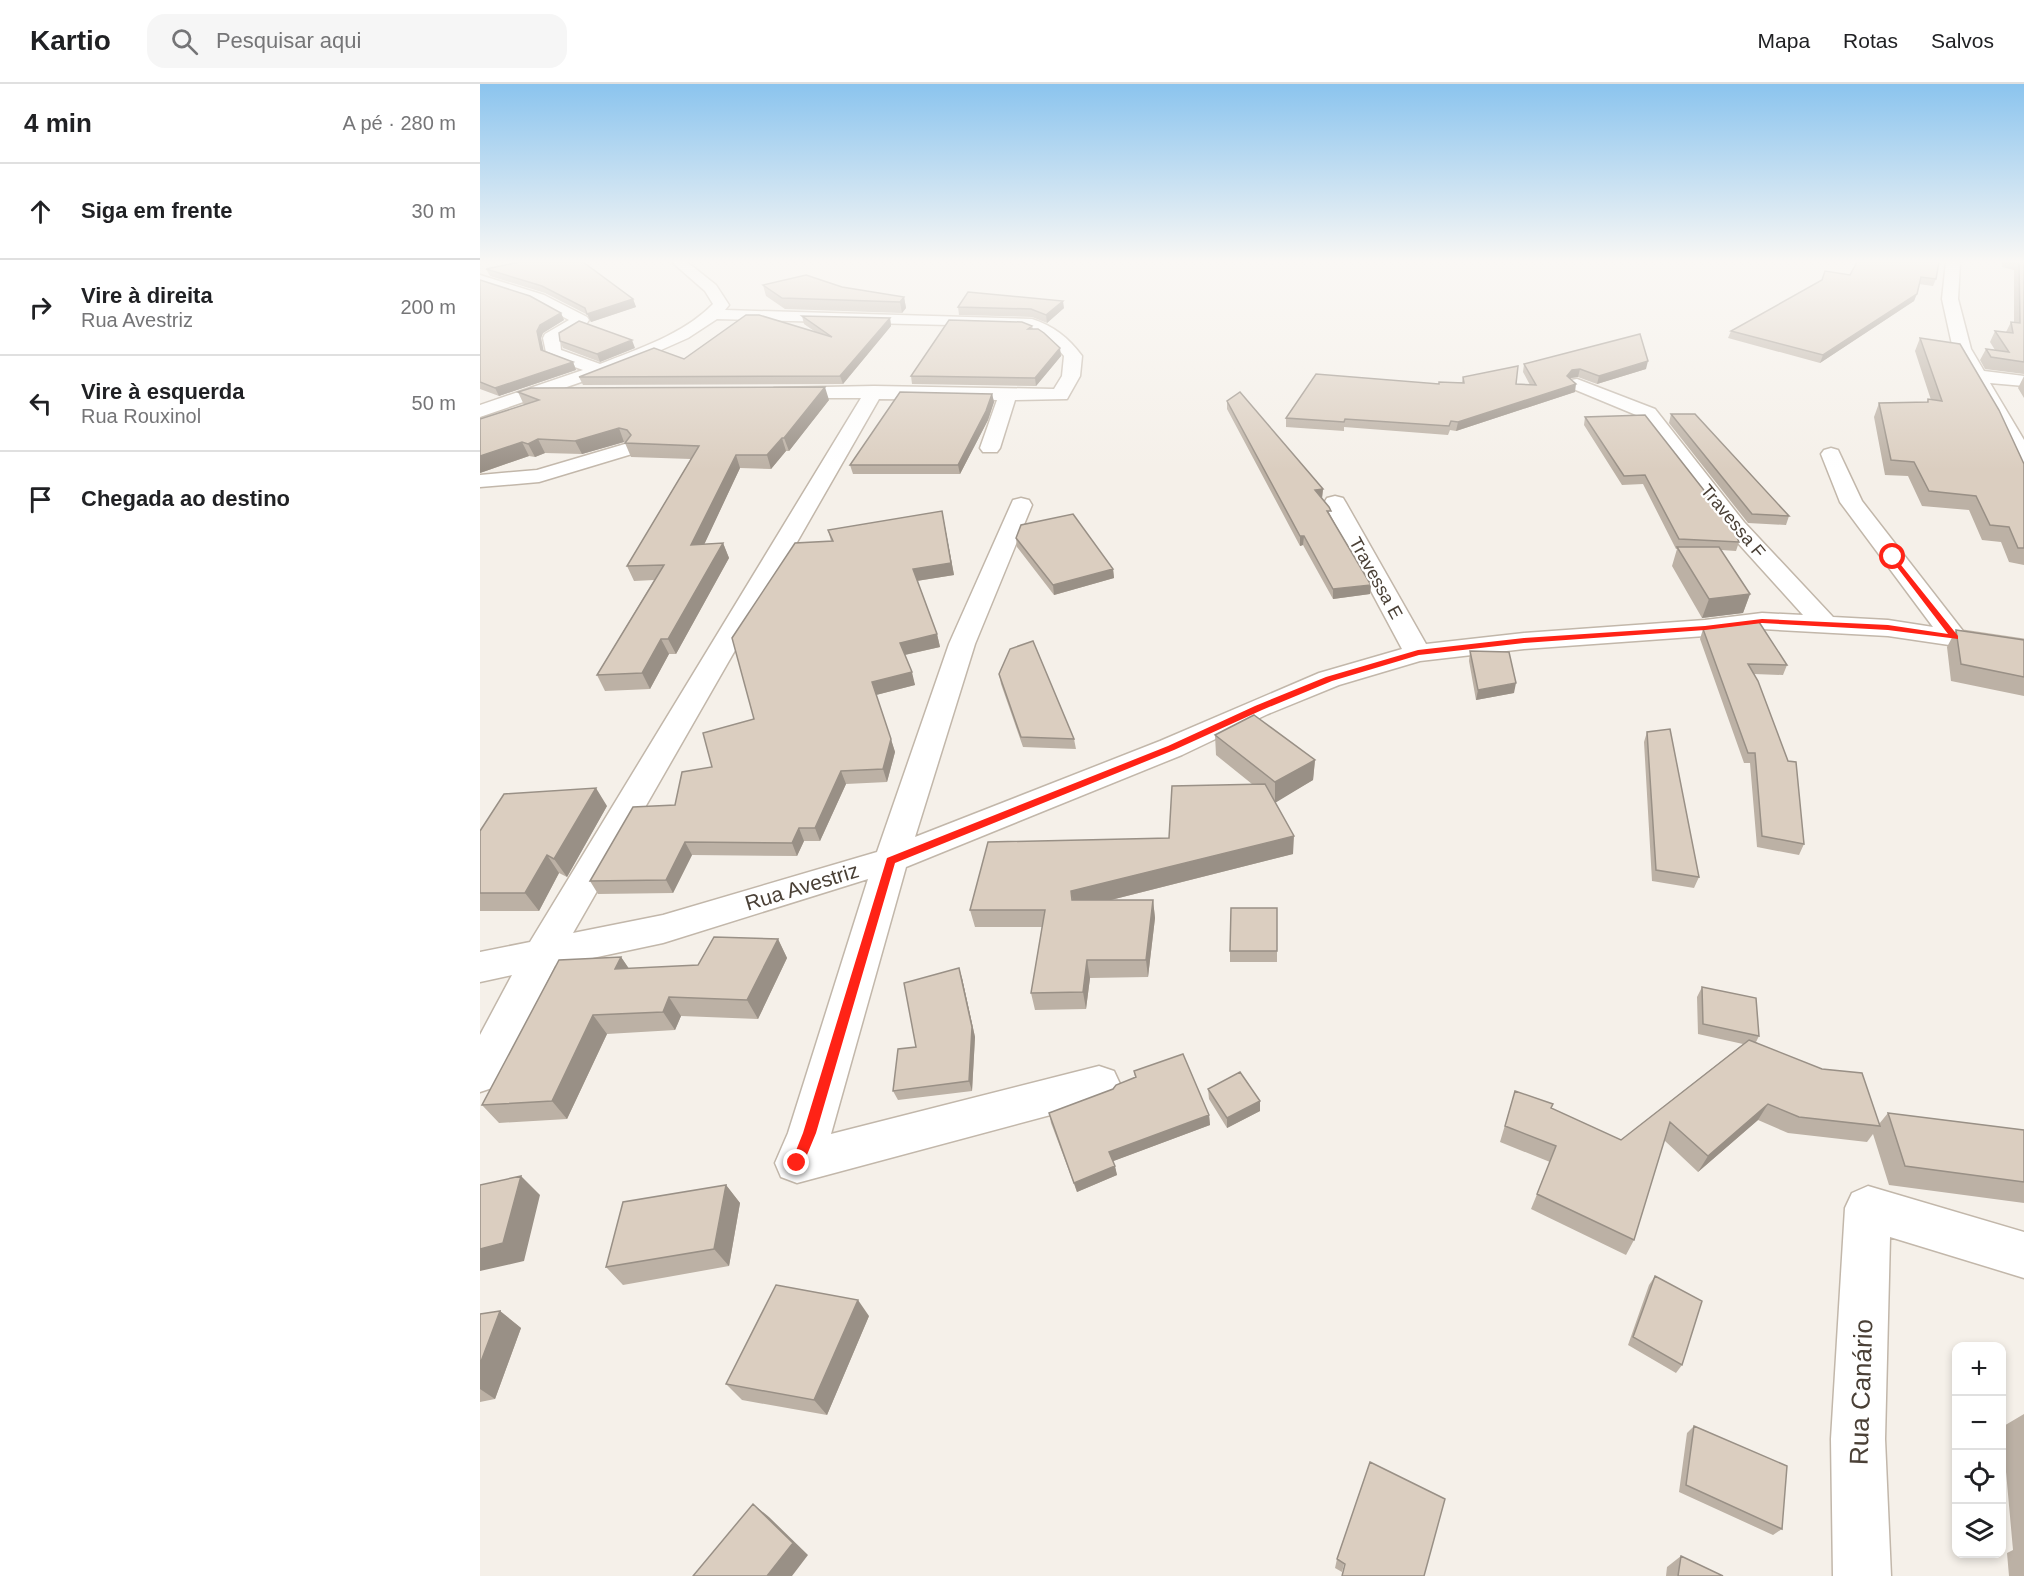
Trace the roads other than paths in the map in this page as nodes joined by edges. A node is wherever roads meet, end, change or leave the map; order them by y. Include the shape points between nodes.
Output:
1 (562, 332) edge
2 (684, 332) edge
3 (1051, 332) edge
4 (1957, 332) edge
5 (598, 369) junction
6 (1978, 376) junction
7 (2024, 381) edge
8 (1577, 384) edge
9 (592, 392) edge
10 (767, 392) edge
11 (874, 392) junction
12 (536, 393) junction
13 (1008, 394) junction
14 (482, 409) edge
15 (990, 448) dead end
16 (625, 450) edge
17 (1831, 454) dead end
18 (2024, 458) edge
19 (480, 482) edge
20 (1335, 502) dead end
21 (1021, 505) dead end
22 (1824, 623) junction
23 (1955, 638) junction
24 (2024, 648) edge
25 (1418, 653) junction
26 (891, 860) junction
27 (541, 956) junction
28 (480, 967) edge
29 (480, 1074) edge
30 (1099, 1084) dead end
31 (2024, 1255) edge
32 (1862, 1576) edge

1 - 5 street via 551,338 553,353
2 - 5 street
3 - 13 street via 1073,356 1071,376 1060,395
4 - 6 street
5 - 12 street
6 - 7 street
6 - 18 street
8 - 22 street, Travessa F via 1648,413 1736,527
9 - 12 street
10 - 11 street
11 - 13 street
11 - 27 street
12 - 14 street
13 - 15 street
16 - 19 street via 539,476
17 - 23 street via 1851,502
20 - 25 street, Travessa E
21 - 26 street via 962,644
22 - 23 street, Rua Avestriz
22 - 25 street, Rua Avestriz via 1762,621 1524,640
23 - 24 street, Rua Avestriz
25 - 26 street, Rua Avestriz via 1329,679 1171,748
26 - 27 street, Rua Avestriz via 663,929
26 - 30 street via 810,1133 797,1163
27 - 28 street, Rua Avestriz
27 - 29 street
31 - 32 street, Rua Canário via 1868,1209 1858,1439

